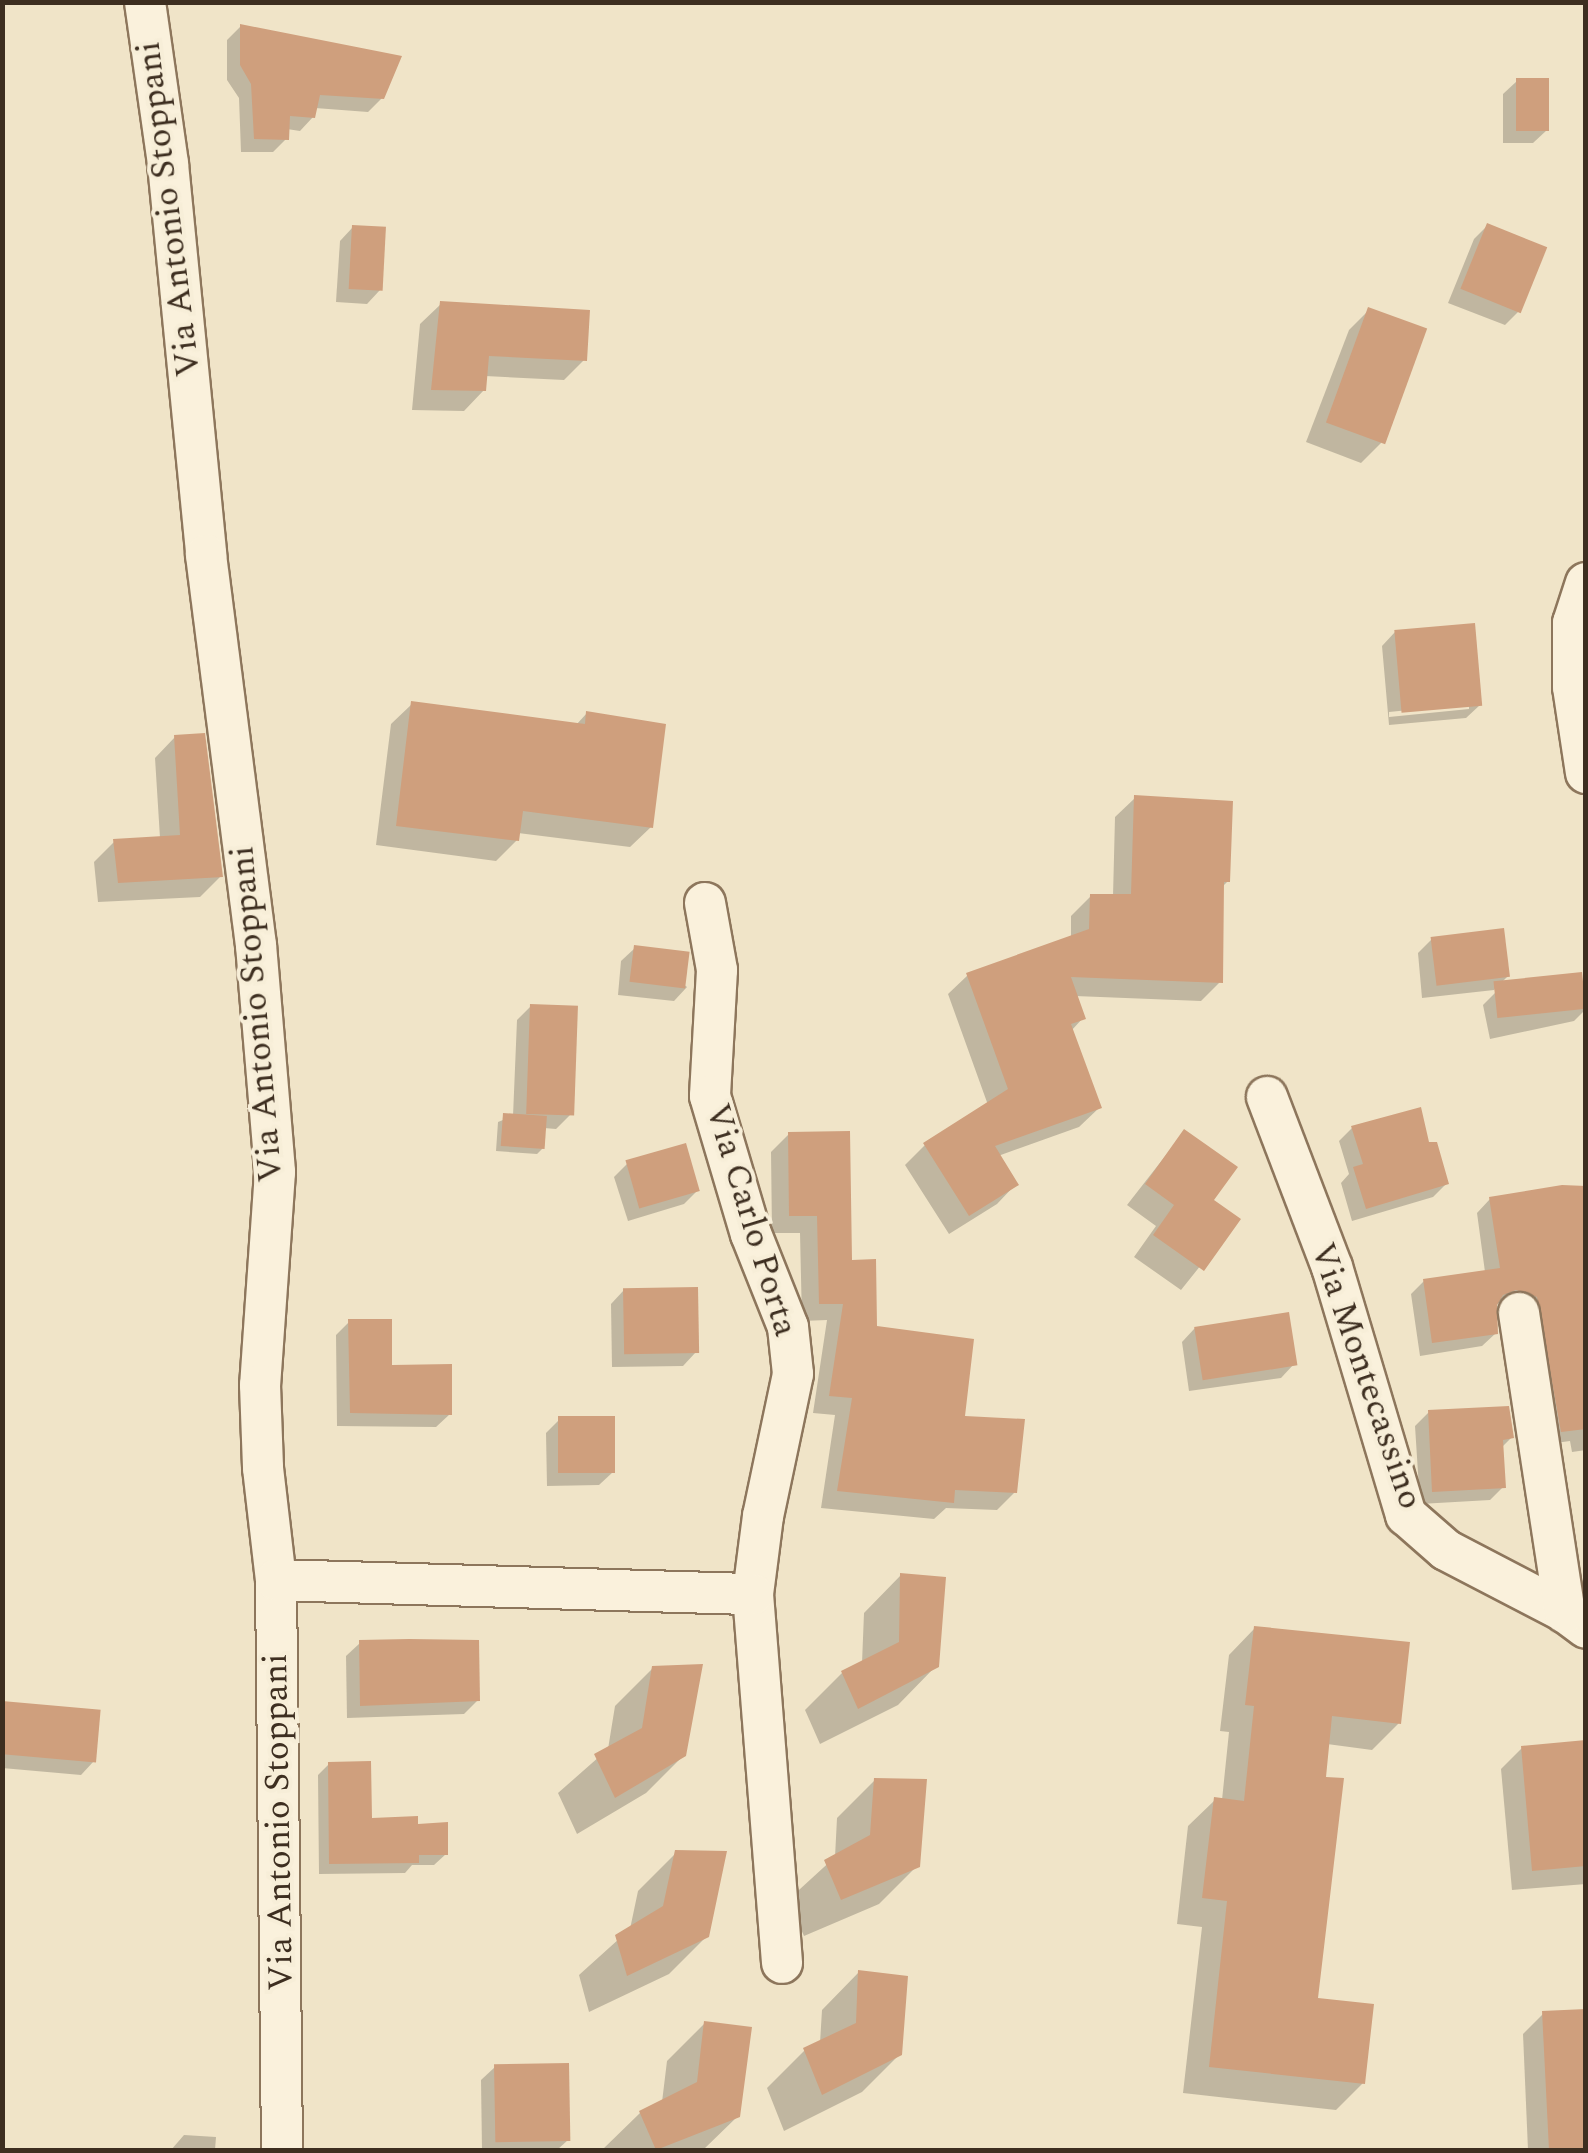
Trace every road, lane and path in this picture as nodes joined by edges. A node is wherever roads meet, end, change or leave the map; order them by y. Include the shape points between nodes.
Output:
1 (145, 2) edge
2 (1586, 584) edge
3 (1586, 772) edge
4 (705, 903) dead end
5 (1266, 1097) dead end
6 (1519, 1313) dead end
7 (276, 1580) junction
8 (753, 1594) junction
9 (1575, 1620) edge
10 (782, 1964) dead end
11 (282, 2150) edge

1 - 7 street, Via Antonio Stoppani via 260,983 275,1172 260,1385
2 - 3 street via 1573,623 1573,687
4 - 8 street, Via Carlo Porta via 718,970 710,1096 751,1234 788,1327 793,1374
5 - 9 street, Via Montecassino via 1332,1267 1406,1515 1446,1550
6 - 9 street
7 - 8 street
7 - 11 street, Via Antonio Stoppani
8 - 10 street, Via Carlo Porta

